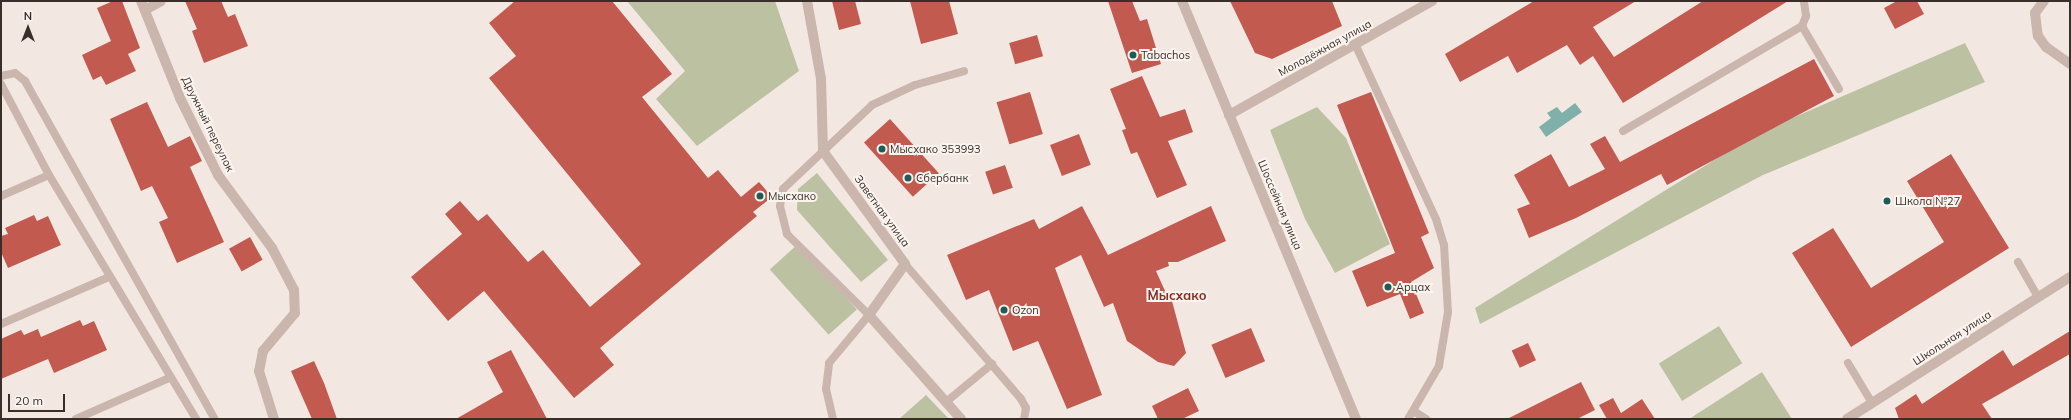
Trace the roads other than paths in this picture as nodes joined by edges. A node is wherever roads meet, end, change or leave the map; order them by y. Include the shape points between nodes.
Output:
1 (161, 1) edge
2 (807, 1) edge
3 (1182, 1) edge
4 (1432, 1) edge
5 (1804, 1) edge
6 (2044, 1) edge
7 (143, 5) edge
8 (1802, 26) junction
9 (1356, 46) junction
10 (2070, 64) edge
11 (964, 71) dead end
12 (1, 76) edge
13 (1, 84) edge
14 (1839, 88) dead end
15 (1229, 115) junction
16 (1623, 131) dead end
17 (823, 151) junction
18 (49, 175) junction
19 (1, 196) edge
20 (2018, 262) dead end
21 (905, 264) junction
22 (109, 277) junction
23 (2070, 277) edge
24 (2038, 297) junction
25 (868, 316) junction
26 (1, 324) edge
27 (1848, 363) dead end
28 (992, 364) junction
29 (168, 378) junction
30 (946, 402) junction
31 (1872, 403) junction
32 (1415, 412) junction
33 (76, 419) edge
34 (196, 419) edge
35 (214, 419) edge
36 (274, 419) edge
37 (833, 419) edge
38 (961, 419) edge
39 (1024, 419) edge
40 (1356, 419) edge
41 (1408, 419) edge
42 (1426, 419) edge
43 (1848, 419) edge

1 - 7 street
2 - 17 street via 821,79
3 - 15 street, Шоссейная улица
4 - 9 street, Молодёжная улица
5 - 8 lane via 1806,16
6 - 10 street via 2036,13 2038,36 2046,47
7 - 36 street, Дружный переулок via 180,98 218,174 272,248 297,302 288,323 263,351 259,371 262,389
8 - 14 lane
8 - 16 lane
9 - 15 street, Молодёжная улица
9 - 32 lane via 1436,219 1444,245 1448,312 1439,366
11 - 17 lane via 915,85 872,105
12 - 35 lane via 15,73 25,81
13 - 18 lane
15 - 40 street, Шоссейная улица
17 - 21 street, Заветная улица
17 - 25 lane via 783,189 781,219 793,241
18 - 19 lane
18 - 22 lane
20 - 24 lane
21 - 25 street, Заветная улица
21 - 28 lane
22 - 26 lane
22 - 29 lane
23 - 24 street, Школьная улица
24 - 31 street, Школьная улица
25 - 30 street
25 - 37 lane via 829,363 826,389
27 - 31 lane
28 - 30 lane
28 - 39 lane via 1022,399 1026,408
29 - 33 lane
29 - 34 lane
30 - 38 street
31 - 43 street, Школьная улица
32 - 41 lane
32 - 42 lane

